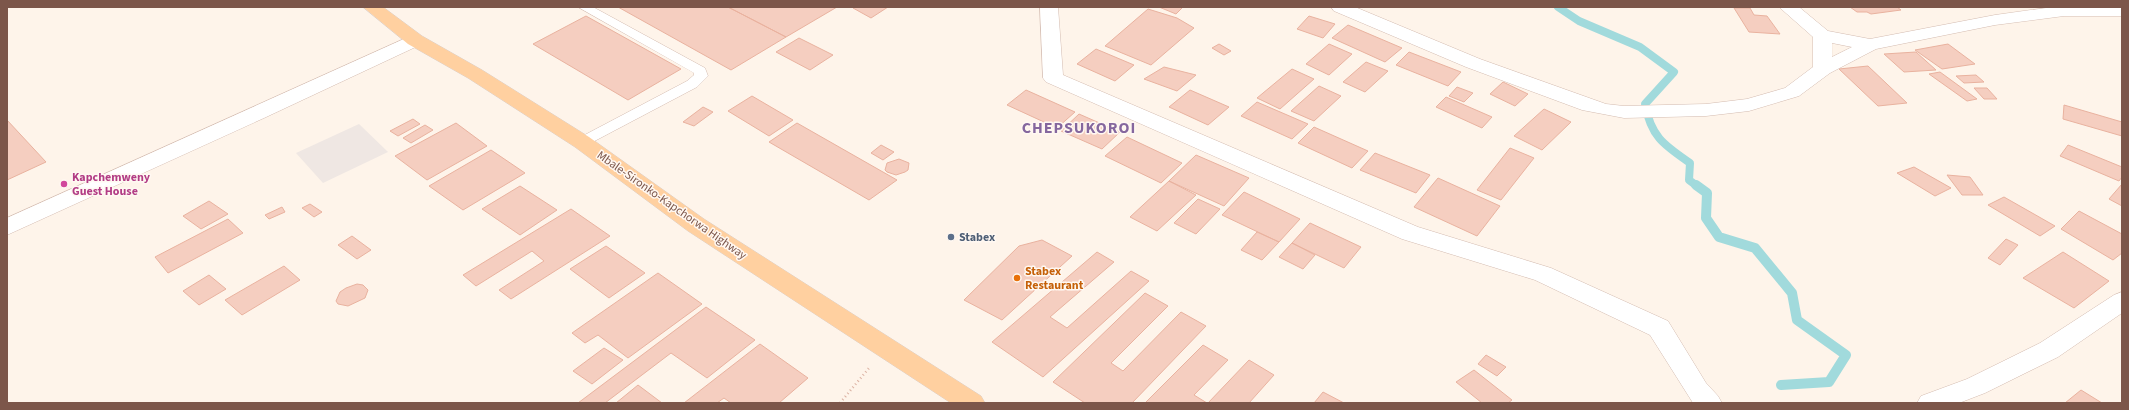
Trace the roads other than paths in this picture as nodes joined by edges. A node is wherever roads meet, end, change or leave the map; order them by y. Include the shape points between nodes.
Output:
1 (372, 7) edge
2 (584, 7) edge
3 (1049, 7) edge
4 (1340, 7) edge
5 (1788, 7) edge
6 (2122, 11) edge
7 (1822, 35) junction
8 (415, 40) junction
9 (1870, 44) junction
10 (1823, 69) junction
11 (582, 142) junction
12 (7, 227) edge
13 (2122, 300) edge
14 (972, 403) edge
15 (1709, 403) edge
16 (1930, 403) edge

1 - 8 main road, Mbale-Sironko-Kapchorwa Highway
2 - 11 lane via 700,71 701,76 692,84
3 - 15 street via 1054,78 1410,233 1543,274 1659,328 1697,390
4 - 10 street via 1583,104 1624,112 1706,110 1749,105 1792,92
5 - 7 street
6 - 9 street via 2064,11 1994,20
7 - 9 street
7 - 10 street
8 - 11 main road, Mbale-Sironko-Kapchorwa Highway via 475,74
8 - 12 street
9 - 10 street
11 - 14 main road, Mbale-Sironko-Kapchorwa Highway via 696,225
13 - 16 street via 2049,350 1976,386

